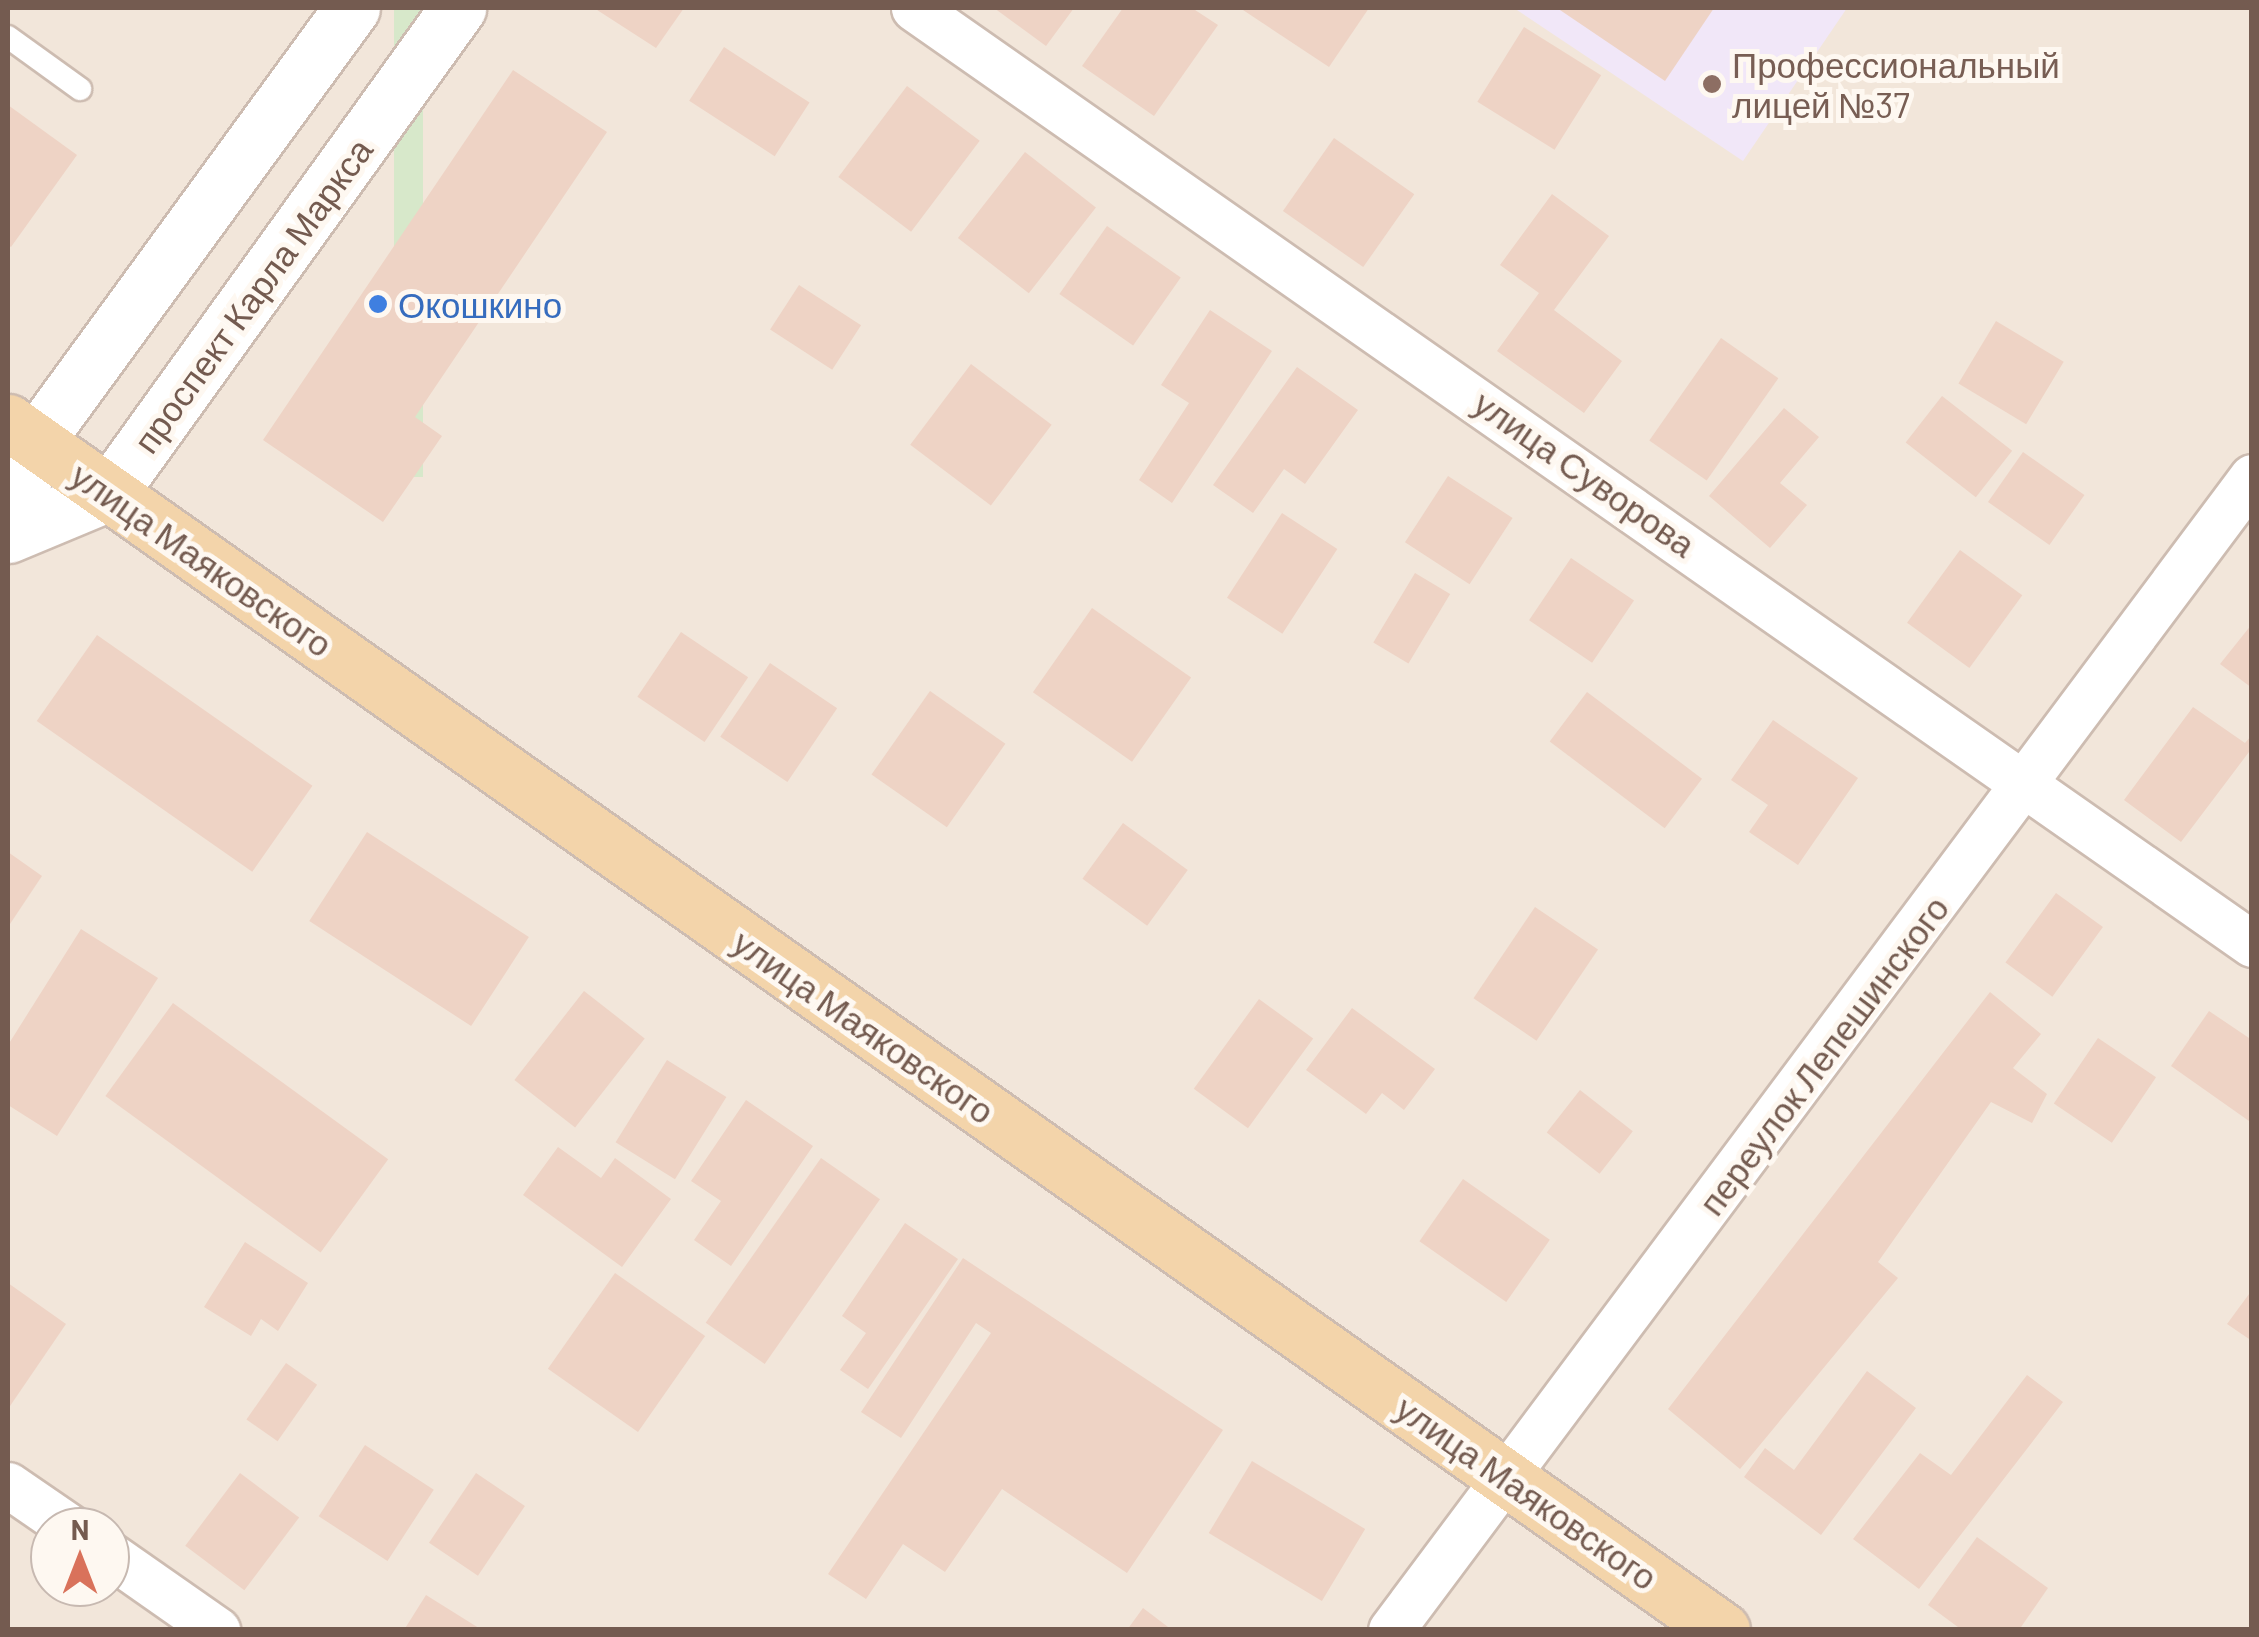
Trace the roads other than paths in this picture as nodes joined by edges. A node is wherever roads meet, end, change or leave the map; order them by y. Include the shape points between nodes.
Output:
1 (352, 8) edge
2 (458, 8) edge
3 (914, 8) edge
4 (8, 37) edge
5 (80, 89) dead end
6 (22, 431) edge
7 (2252, 477) edge
8 (109, 493) junction
9 (8, 532) edge
10 (2031, 782) junction
11 (2252, 944) edge
12 (1503, 1476) junction
13 (8, 1485) edge
14 (40, 1507) edge
15 (130, 1570) edge
16 (218, 1630) edge
17 (1391, 1630) edge
18 (1722, 1630) edge

1 - 6 main road
2 - 8 main road, проспект Карла Маркса
3 - 10 street, улица Суворова
4 - 5 lane
6 - 8 main road, улица Маяковского
6 - 9 main road
7 - 10 street, переулок Лепешинского
8 - 9 main road
8 - 12 main road, улица Маяковского
10 - 11 street, улица Суворова
10 - 12 street, переулок Лепешинского
12 - 17 street, переулок Лепешинского
12 - 18 main road, улица Маяковского
13 - 14 street
15 - 16 street

